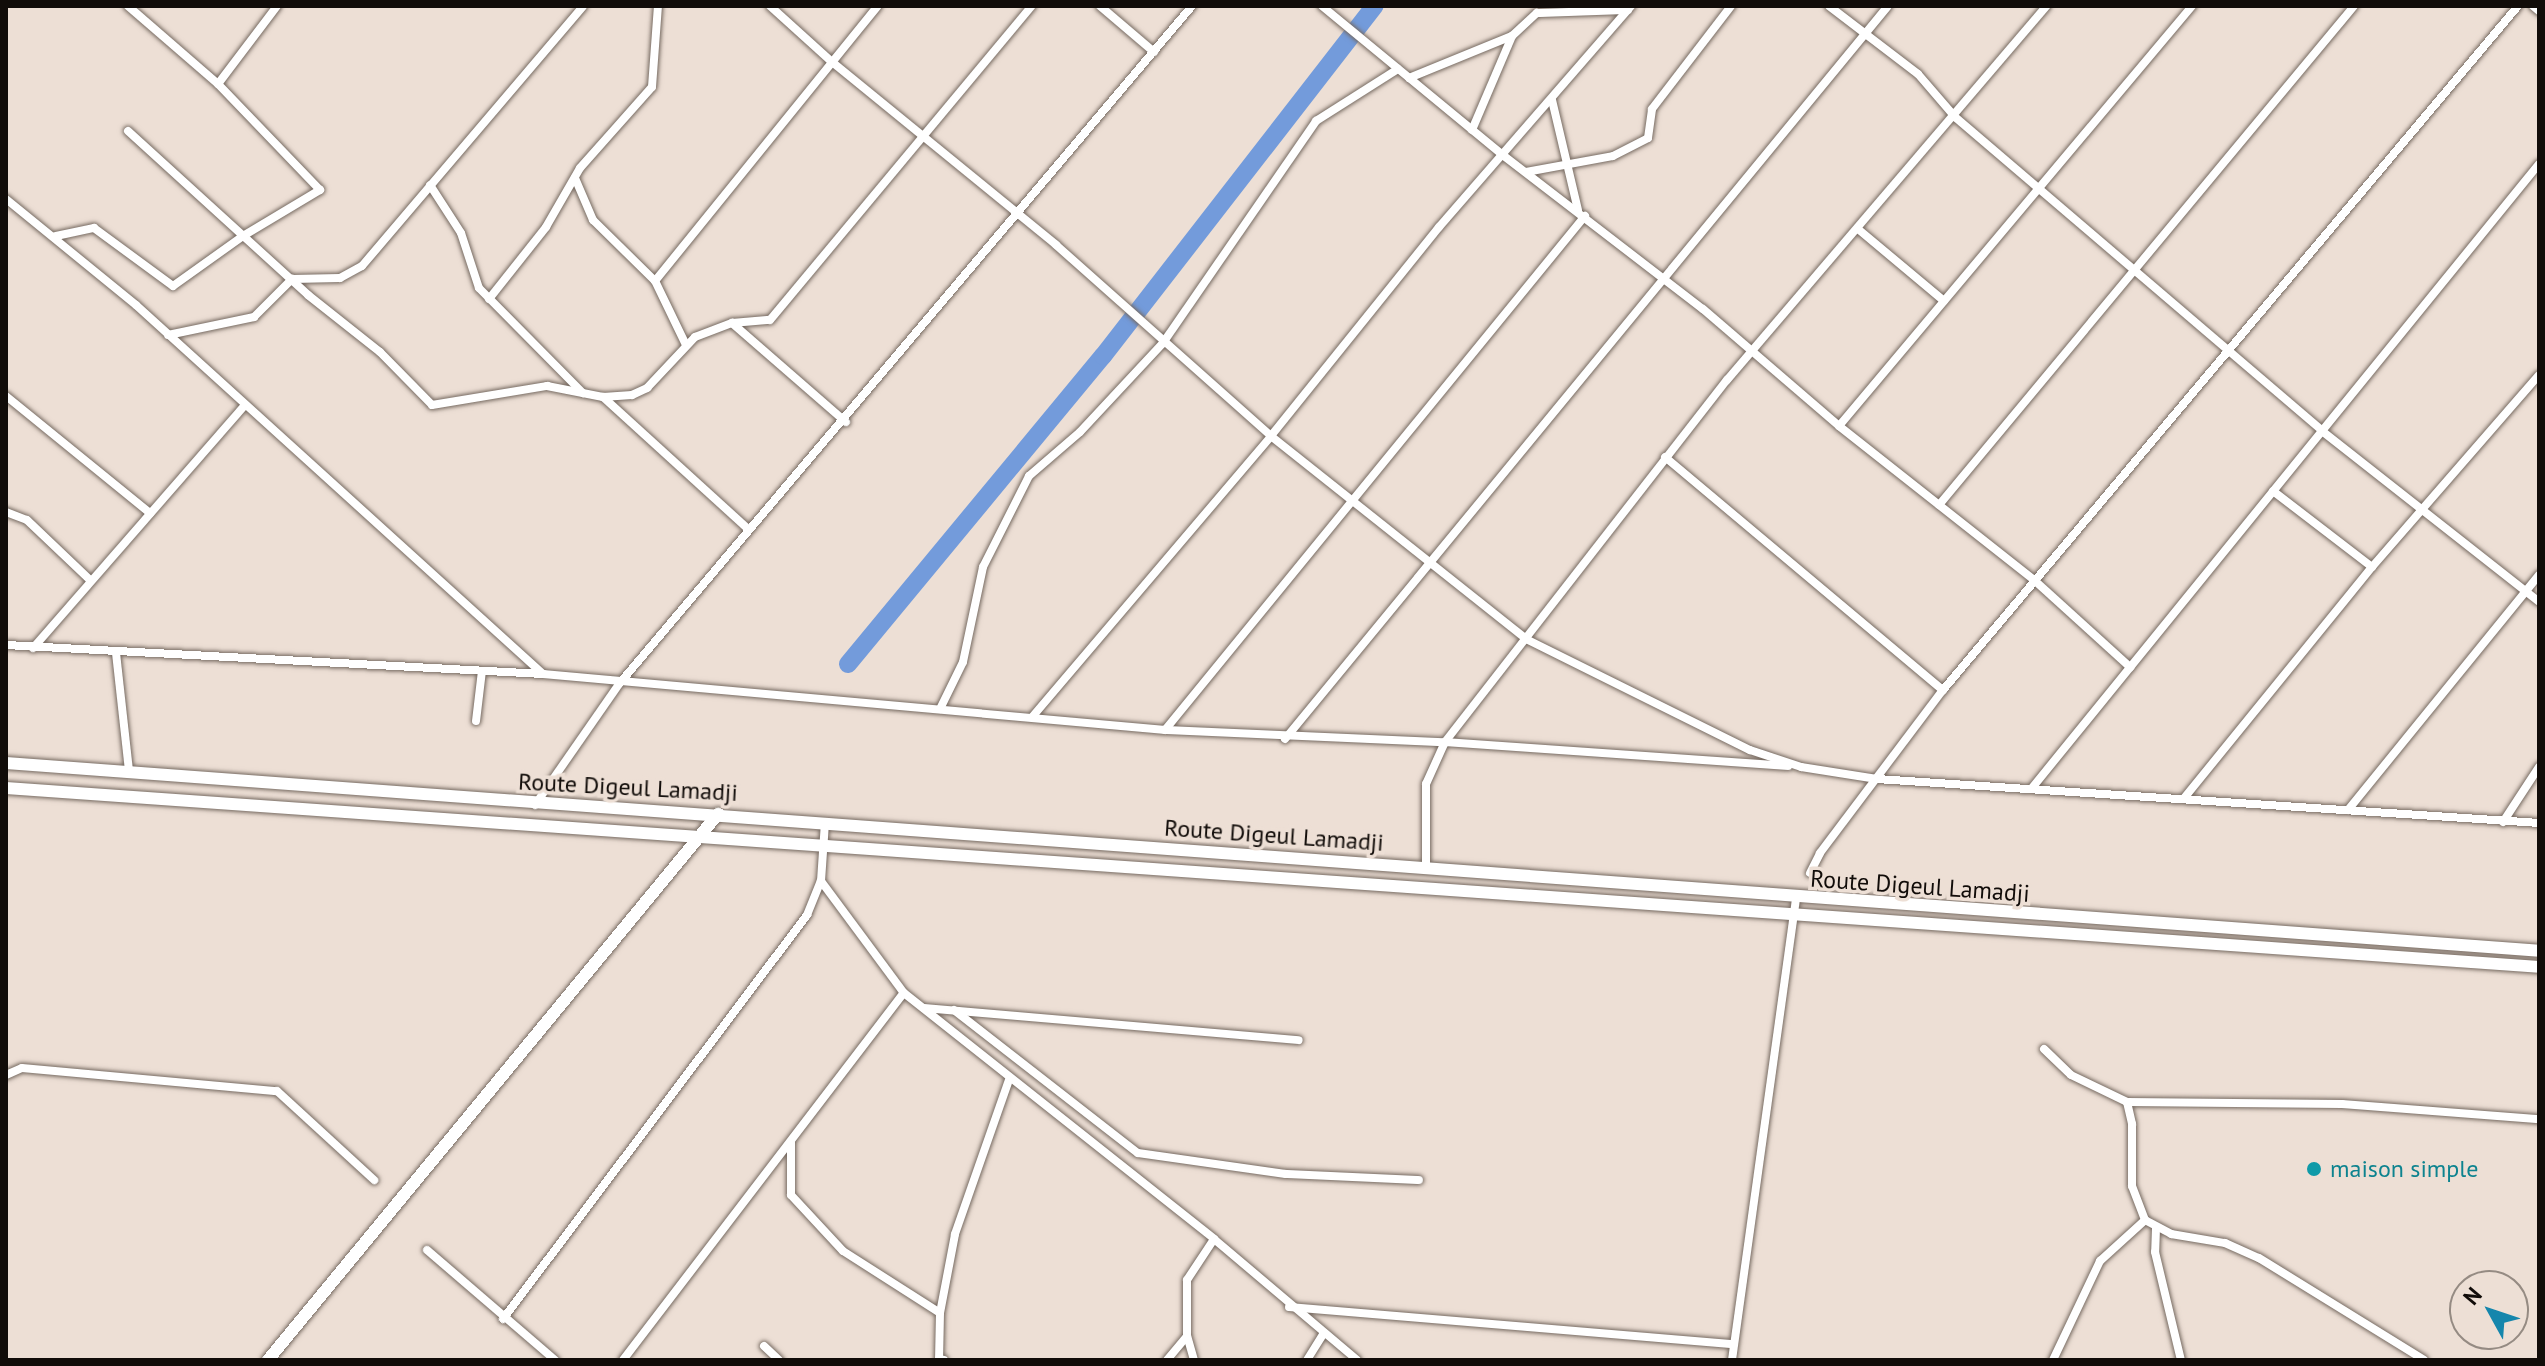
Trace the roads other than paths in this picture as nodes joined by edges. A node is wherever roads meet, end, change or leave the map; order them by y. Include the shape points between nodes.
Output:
1 (128, 6) edge
2 (277, 6) edge
3 (583, 6) edge
4 (658, 6) edge
5 (770, 6) edge
6 (878, 6) edge
7 (1032, 6) edge
8 (1100, 6) edge
9 (1192, 6) edge
10 (1322, 6) edge
11 (1731, 6) edge
12 (1829, 6) edge
13 (1888, 6) edge
14 (2046, 6) edge
15 (2192, 6) edge
16 (2354, 6) edge
17 (2518, 6) edge
18 (2533, 6) edge
19 (1630, 8) edge
20 (2539, 11) edge
21 (1865, 34) junction
22 (1512, 36) junction
23 (1154, 52) junction
24 (832, 62) junction
25 (1398, 69) junction
26 (1409, 78) junction
27 (218, 84) junction
28 (1552, 100) junction
29 (1955, 117) junction
30 (1472, 130) junction
31 (128, 131) dead end
32 (923, 137) junction
33 (1504, 156) junction
34 (1568, 163) junction
35 (2539, 164) edge
36 (1526, 172) junction
37 (575, 177) junction
38 (430, 185) junction
39 (2040, 188) junction
40 (6, 199) edge
41 (1582, 213) junction
42 (1017, 216) junction
43 (1858, 229) junction
44 (56, 236) junction
45 (243, 236) junction
46 (2137, 269) junction
47 (292, 279) junction
48 (655, 281) junction
49 (1662, 282) junction
50 (489, 299) junction
51 (1944, 301) junction
52 (732, 323) junction
53 (168, 335) junction
54 (1163, 343) junction
55 (686, 345) junction
56 (1752, 350) junction
57 (2227, 351) junction
58 (2539, 375) edge
59 (584, 393) junction
60 (6, 396) edge
61 (603, 397) junction
62 (244, 406) junction
63 (846, 422) junction
64 (1839, 426) junction
65 (2322, 431) junction
66 (1271, 436) junction
67 (1665, 457) junction
68 (2273, 491) junction
69 (1352, 501) junction
70 (1939, 505) junction
71 (2422, 510) junction
72 (6, 512) edge
73 (150, 513) junction
74 (749, 530) junction
75 (1430, 565) junction
76 (2372, 567) junction
77 (2539, 575) edge
78 (2034, 580) junction
79 (91, 581) junction
80 (2526, 591) junction
81 (2539, 602) edge
82 (1526, 639) junction
83 (6, 645) edge
84 (33, 648) junction
85 (116, 653) junction
86 (2130, 667) junction
87 (482, 671) junction
88 (543, 674) junction
89 (619, 684) junction
90 (1943, 690) junction
91 (940, 709) junction
92 (1033, 716) junction
93 (476, 721) dead end
94 (1165, 730) junction
95 (1285, 739) junction
96 (1445, 742) junction
97 (6, 763) edge
98 (1801, 767) junction
99 (2539, 767) edge
100 (129, 771) junction
101 (1877, 779) junction
102 (6, 788) edge
103 (2032, 788) junction
104 (2185, 797) junction
105 (535, 805) junction
106 (2348, 810) junction
107 (718, 814) junction
108 (825, 822) junction
109 (2503, 822) junction
110 (2539, 823) edge
111 (701, 836) junction
112 (823, 844) junction
113 (1426, 868) junction
114 (1810, 873) dead end
115 (821, 881) junction
116 (1795, 906) junction
117 (2539, 951) edge
118 (2539, 967) edge
119 (904, 993) junction
120 (924, 1008) junction
121 (954, 1010) junction
122 (1299, 1040) dead end
123 (2044, 1049) dead end
124 (6, 1075) edge
125 (1009, 1080) junction
126 (2127, 1102) junction
127 (2539, 1119) edge
128 (791, 1141) junction
129 (374, 1180) dead end
130 (1419, 1180) dead end
131 (2145, 1220) junction
132 (2156, 1228) junction
133 (1214, 1239) junction
134 (427, 1250) dead end
135 (1289, 1307) junction
136 (940, 1313) junction
137 (503, 1319) junction
138 (1324, 1333) junction
139 (1187, 1336) junction
140 (1733, 1344) junction
141 (764, 1346) dead end
142 (268, 1360) edge
143 (555, 1360) edge
144 (623, 1360) edge
145 (779, 1360) edge
146 (944, 1360) edge
147 (1167, 1360) edge
148 (1194, 1360) edge
149 (1307, 1360) edge
150 (1357, 1360) edge
151 (1732, 1360) edge
152 (2053, 1360) edge
153 (2181, 1360) edge
154 (2424, 1360) edge

1 - 27 street
2 - 27 street
3 - 38 street
4 - 37 street via 652,87
5 - 24 street
6 - 24 street
7 - 32 street
8 - 23 street
9 - 23 street
10 - 25 street
11 - 34 street via 1652,109 1648,138 1613,156
12 - 21 street
13 - 21 street
14 - 29 street
15 - 39 street
16 - 46 street
17 - 57 street
18 - 20 street
19 - 22 street via 1537,13
19 - 28 street
21 - 29 street via 1918,74
21 - 49 street
22 - 26 street
22 - 30 street
23 - 42 street
24 - 32 street
24 - 48 street
25 - 26 street
25 - 54 street via 1316,121
26 - 30 street
27 - 45 street via 320,190
28 - 33 street
28 - 34 street
29 - 39 street
29 - 43 street
30 - 33 street
31 - 45 street
32 - 42 street
32 - 52 street via 770,320
33 - 36 street
33 - 66 street via 1439,227
34 - 36 street
34 - 41 street
35 - 65 street
36 - 41 street
37 - 48 street via 579,197 593,220
37 - 50 street via 546,227
38 - 47 street via 362,266 340,278
38 - 50 street via 461,233 470,269
39 - 46 street
39 - 51 street
40 - 44 street
41 - 49 street
41 - 69 street
42 - 54 street
42 - 63 street
43 - 51 street
43 - 56 street
44 - 45 street via 94,228 173,286
44 - 53 street
45 - 47 street
46 - 57 street
46 - 70 street
47 - 53 street via 254,317
47 - 59 street via 380,352 432,405 547,386
48 - 55 street
49 - 56 street
49 - 75 street
50 - 59 street
51 - 64 street
52 - 55 street
52 - 63 street
53 - 62 street
54 - 66 street
54 - 91 street via 1080,432 1029,476 983,567 963,662
55 - 61 street via 647,388
56 - 64 street
56 - 67 street
57 - 65 street
57 - 78 street
58 - 71 street
59 - 61 street
60 - 73 street
61 - 74 street
62 - 73 street
62 - 88 street via 432,569
63 - 74 street
64 - 70 street
65 - 68 street
65 - 71 street
66 - 69 street
66 - 92 street
67 - 82 street
67 - 90 street
68 - 76 street
68 - 86 street
69 - 75 street
69 - 94 street
70 - 78 street
71 - 76 street
71 - 80 street
72 - 79 street via 27,520
73 - 79 street
74 - 89 street
75 - 82 street
75 - 95 street
76 - 104 street
77 - 80 street
78 - 86 street
78 - 90 street
79 - 84 street
80 - 81 street
80 - 106 street
82 - 96 street
82 - 98 street via 1750,750
83 - 84 street
84 - 85 street
85 - 87 street
85 - 100 street
86 - 103 street
87 - 88 street
87 - 93 street
88 - 89 street
89 - 91 street
89 - 105 street
90 - 101 street
91 - 92 street
92 - 94 street
94 - 95 street
95 - 96 street
96 - 98 street
96 - 113 street via 1426,784
97 - 100 main road, Route Digeul Lamadji
98 - 101 street
99 - 109 street
100 - 105 main road, Route Digeul Lamadji
101 - 103 street
101 - 114 street
102 - 111 main road, Route Digeul Lamadji
103 - 104 street
104 - 106 street
105 - 107 main road, Route Digeul Lamadji
106 - 109 street
107 - 108 main road, Route Digeul Lamadji
107 - 111 main road
108 - 112 street
108 - 113 main road, Route Digeul Lamadji
109 - 110 street
111 - 112 main road, Route Digeul Lamadji
111 - 142 main road
112 - 115 street
112 - 116 main road, Route Digeul Lamadji
113 - 116 main road, Route Digeul Lamadji
115 - 119 street
115 - 137 street via 807,915
116 - 117 main road, Route Digeul Lamadji
116 - 118 main road, Route Digeul Lamadji
116 - 140 street
119 - 120 street
119 - 128 street
120 - 121 street
120 - 125 street
121 - 122 street
121 - 130 street via 1138,1153 1286,1174
123 - 126 street via 2071,1075
124 - 129 street via 22,1068 277,1091
125 - 133 street
125 - 136 street via 963,1205
126 - 127 street via 2342,1104
126 - 131 street via 2132,1186
128 - 136 street via 791,1195 843,1251
128 - 144 street
131 - 132 street
131 - 152 street via 2100,1261
132 - 153 street via 2155,1252
132 - 154 street via 2225,1243 2259,1258
133 - 135 street
133 - 139 street via 1187,1280
134 - 137 street
135 - 138 street
135 - 140 street
136 - 146 street via 939,1359
137 - 143 street
138 - 149 street
138 - 150 street
139 - 147 street
139 - 148 street
140 - 151 street
141 - 145 street

